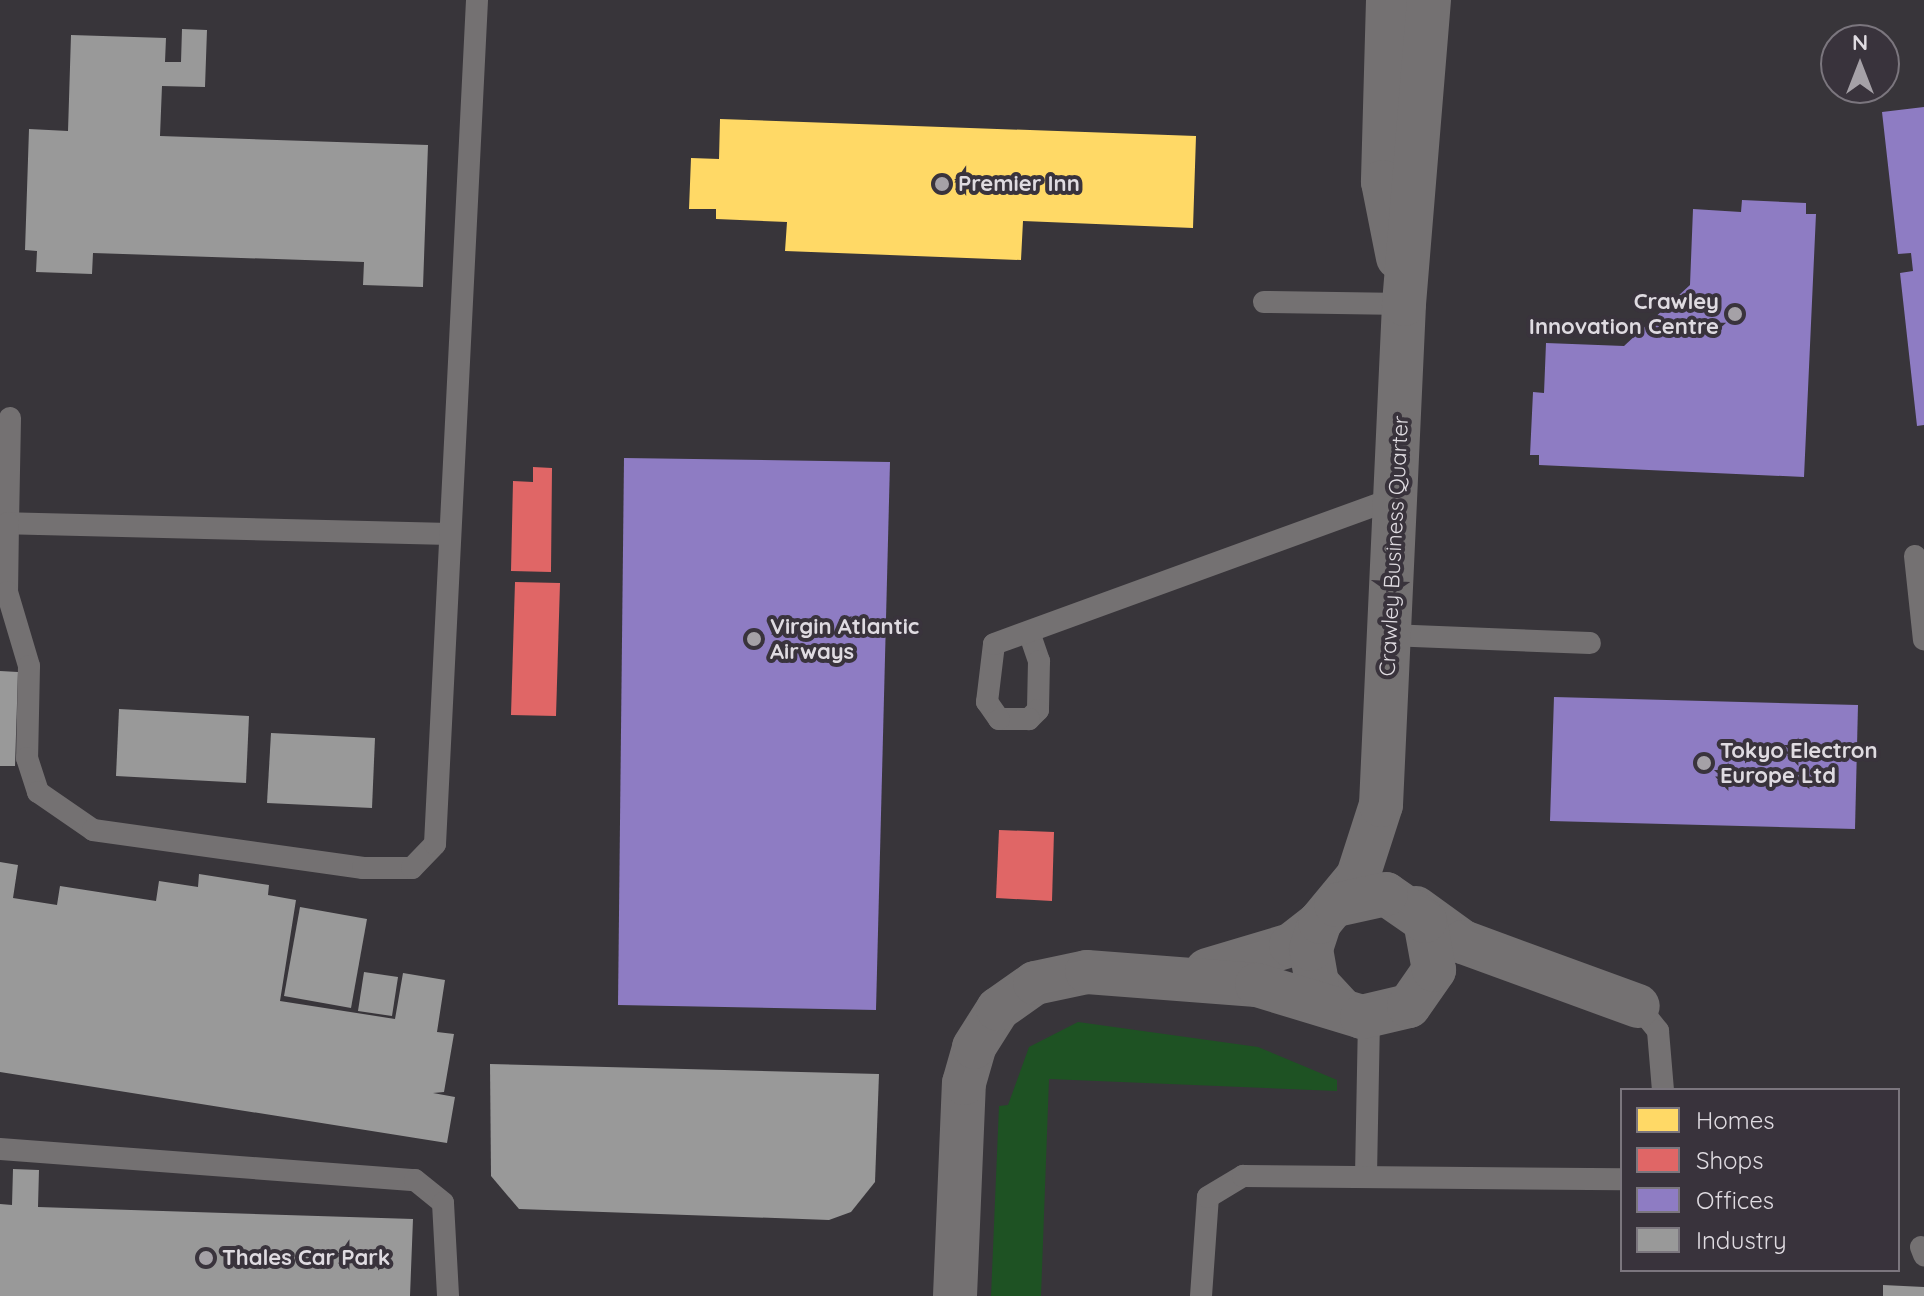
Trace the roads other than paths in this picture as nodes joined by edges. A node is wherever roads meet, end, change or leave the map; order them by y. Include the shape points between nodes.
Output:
1 (477, 0) edge
2 (1388, 0) edge
3 (1429, 0) edge
4 (1264, 302) dead end
5 (1404, 304) junction
6 (10, 418) dead end
7 (1397, 497) junction
8 (8, 523) junction
9 (450, 534) junction
10 (1915, 556) dead end
11 (1029, 632) dead end
12 (1389, 635) junction
13 (1924, 640) edge
14 (1590, 643) dead end
15 (1382, 789) junction
16 (1328, 914) junction
17 (1420, 914) junction
18 (1177, 974) junction
19 (1638, 1006) joint
20 (1354, 1012) junction
21 (1663, 1088) edge
22 (0, 1149) edge
23 (1366, 1175) junction
24 (1620, 1179) edge
25 (448, 1296) edge
26 (955, 1296) edge
27 (1201, 1296) edge

1 - 9 lane
2 - 5 street, Crawley Business Quarter via 1383,182
3 - 5 street, Crawley Business Quarter
4 - 5 lane
5 - 7 street, Crawley Business Quarter
6 - 8 lane
7 - 11 lane
7 - 12 street, Crawley Business Quarter
8 - 9 lane
8 - 9 lane via 7,592 29,666 28,765 49,804 93,830 389,870 424,860 440,824
10 - 13 lane
12 - 14 lane
12 - 15 street, Crawley Business Quarter
15 - 16 street, Crawley Business Quarter via 1366,857
15 - 17 street, Crawley Business Quarter via 1395,869
16 - 17 street, Crawley Business Quarter via 1386,894
16 - 18 street, Crawley Business Quarter via 1279,949
16 - 20 street, Crawley Business Quarter via 1313,971
17 - 19 street, Crawley Business Quarter via 1480,949
17 - 20 street, Crawley Business Quarter via 1434,940 1432,977 1409,1006
18 - 20 street, Crawley Business Quarter via 1283,989
18 - 26 street, Crawley Business Quarter via 1070,973 1021,990 988,1022 964,1083
19 - 21 lane via 1658,1031
20 - 23 lane
22 - 25 lane via 415,1180 443,1203
23 - 24 lane
23 - 27 lane via 1255,1175 1221,1183 1205,1205

